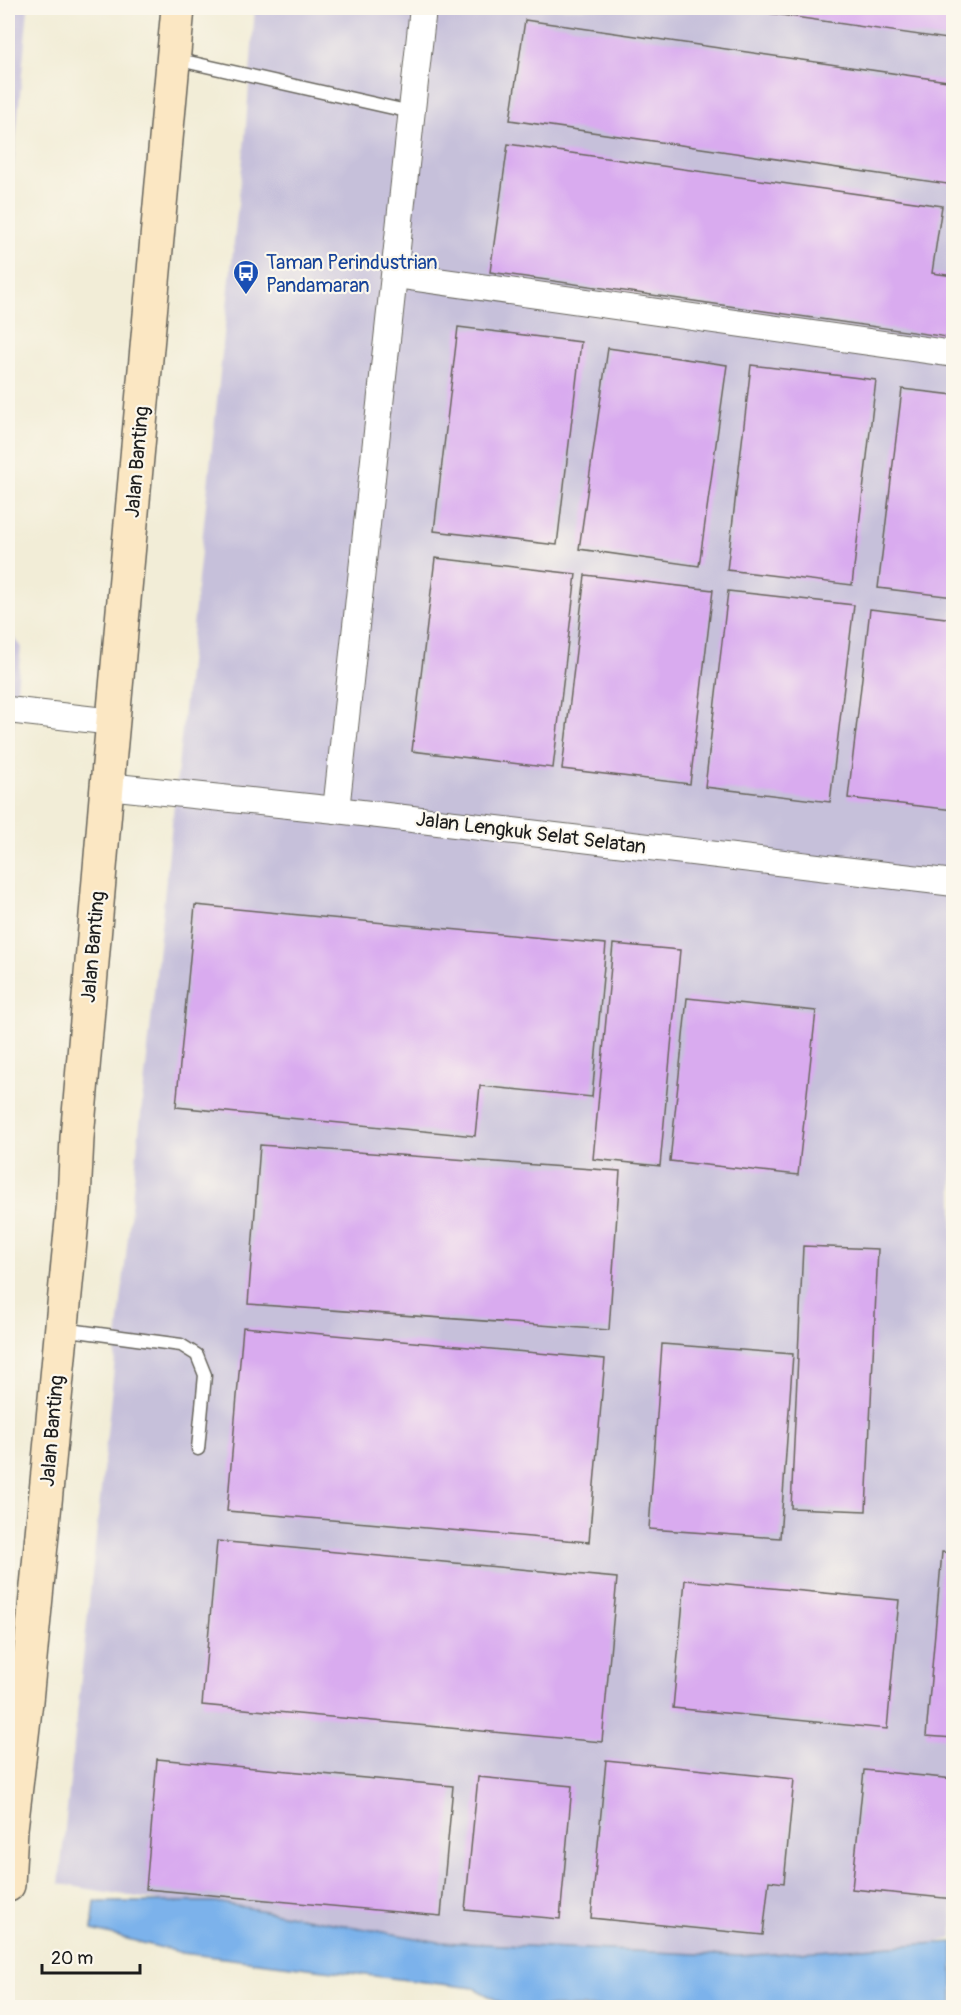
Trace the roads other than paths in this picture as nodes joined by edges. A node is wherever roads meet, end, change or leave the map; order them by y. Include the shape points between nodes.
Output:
1 (178, 8) edge
2 (423, 8) edge
3 (173, 59) junction
4 (411, 112) junction
5 (395, 275) junction
6 (954, 354) edge
7 (8, 710) edge
8 (113, 722) junction
9 (107, 786) junction
10 (336, 810) junction
11 (954, 883) edge
12 (61, 1329) junction
13 (198, 1449) dead end
14 (17, 1709) edge
15 (9, 1829) edge
16 (8, 1885) edge

1 - 3 main road, Jalan Banting
2 - 4 street
3 - 4 lane
3 - 8 main road, Jalan Banting
4 - 5 street
5 - 6 street
5 - 10 street
7 - 8 street
8 - 9 main road, Jalan Banting
9 - 10 street, Jalan Lengkuk Selat Selatan
9 - 12 main road, Jalan Banting
10 - 11 street, Jalan Lengkuk Selat Selatan
12 - 13 lane via 182,1345 197,1355 205,1375
12 - 14 main road, Jalan Banting
14 - 15 main road, Jalan Banting
15 - 16 main road, Jalan Banting

